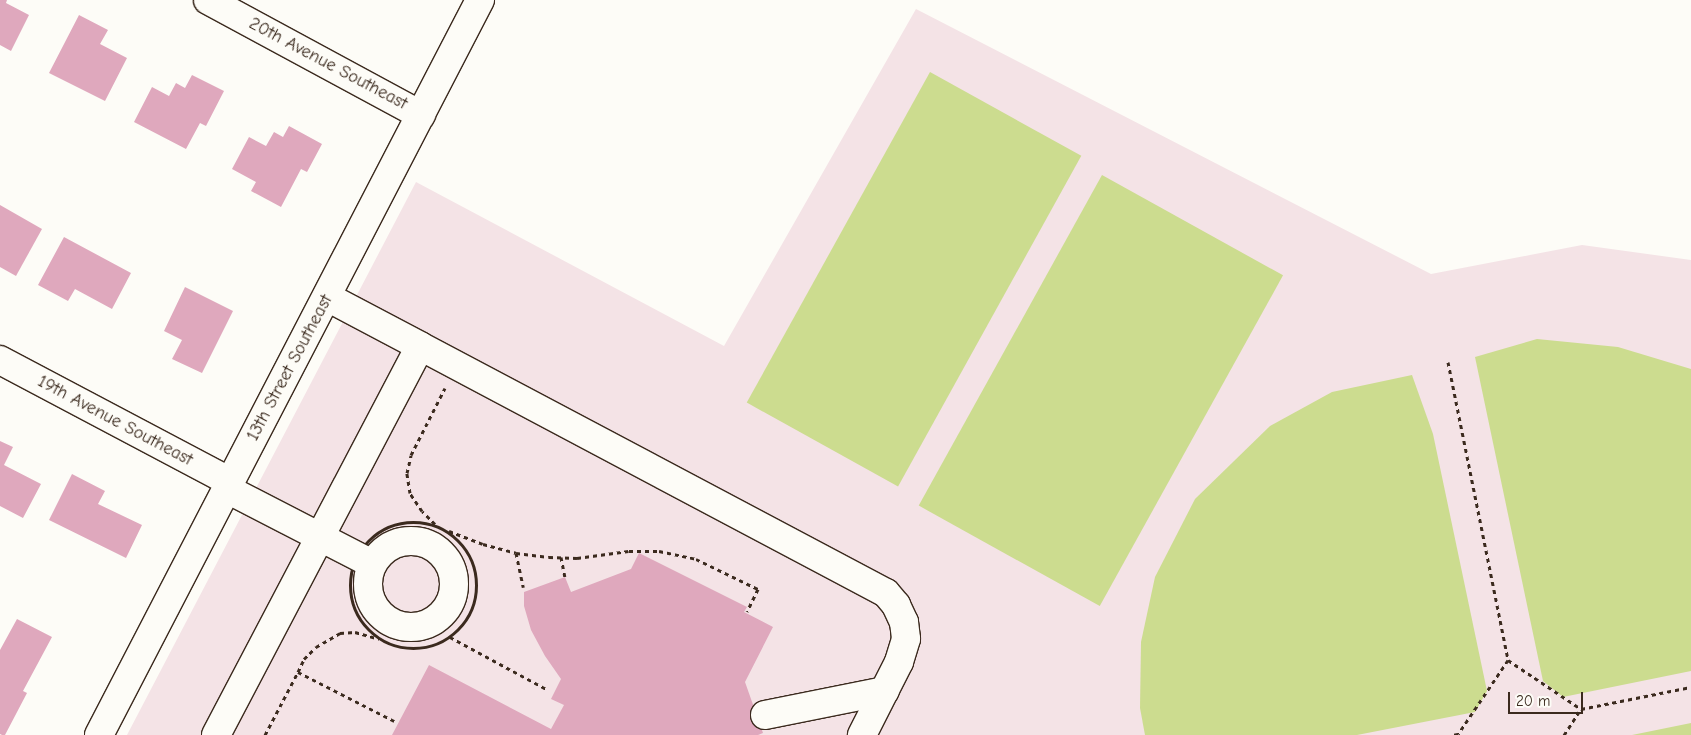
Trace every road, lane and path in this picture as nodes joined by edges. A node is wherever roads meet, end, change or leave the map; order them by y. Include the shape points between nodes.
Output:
1 (208, 0) edge
2 (480, 0) edge
3 (421, 115) junction
4 (327, 297) junction
5 (420, 346) junction
6 (0, 360) edge
7 (1448, 362) dead end
8 (457, 365) junction
9 (228, 485) junction
10 (437, 526) junction
11 (446, 530) junction
12 (320, 537) junction
13 (516, 553) junction
14 (561, 557) junction
15 (365, 560) junction
16 (565, 577) dead end
17 (523, 587) dead end
18 (747, 612) dead end
19 (450, 636) junction
20 (383, 640) junction
21 (1508, 660) junction
22 (298, 672) junction
23 (1691, 687) edge
24 (548, 690) dead end
25 (885, 690) junction
26 (1581, 709) junction
27 (765, 715) dead end
28 (394, 721) dead end
29 (1459, 734) edge
30 (98, 735) edge
31 (216, 735) edge
32 (265, 735) edge
33 (862, 735) edge
34 (1452, 735) edge
35 (1564, 735) edge

1 - 3 street, 20th Avenue Southeast
2 - 3 street, 13th Street Southeast
3 - 4 street, 13th Street Southeast
4 - 5 street
4 - 9 street, 13th Street Southeast
5 - 8 street
5 - 12 street
6 - 9 street, 19th Avenue Southeast
7 - 21 path
8 - 10 path via 411,456 407,473 410,493
8 - 25 street via 886,593 896,604 904,622 906,639
9 - 12 street, 19th Avenue Southeast
9 - 30 street, 13th Street Southeast
10 - 11 path
10 - 15 path via 427,522 406,522 386,527 369,539
11 - 13 path
11 - 19 path via 462,544 473,562 477,582 474,603 465,622
12 - 15 street, 19th Avenue Southeast
12 - 31 street
13 - 14 path
13 - 17 path
14 - 16 path
14 - 18 path via 659,551 696,559 758,589
15 - 20 path via 350,576 351,596 358,616
19 - 20 path via 431,646 410,648
19 - 24 path
20 - 22 path via 355,632 340,633 316,647 304,659
21 - 26 path
21 - 29 path
22 - 28 path
22 - 32 path
23 - 26 path
25 - 27 street
25 - 33 street
26 - 35 path
29 - 34 path

